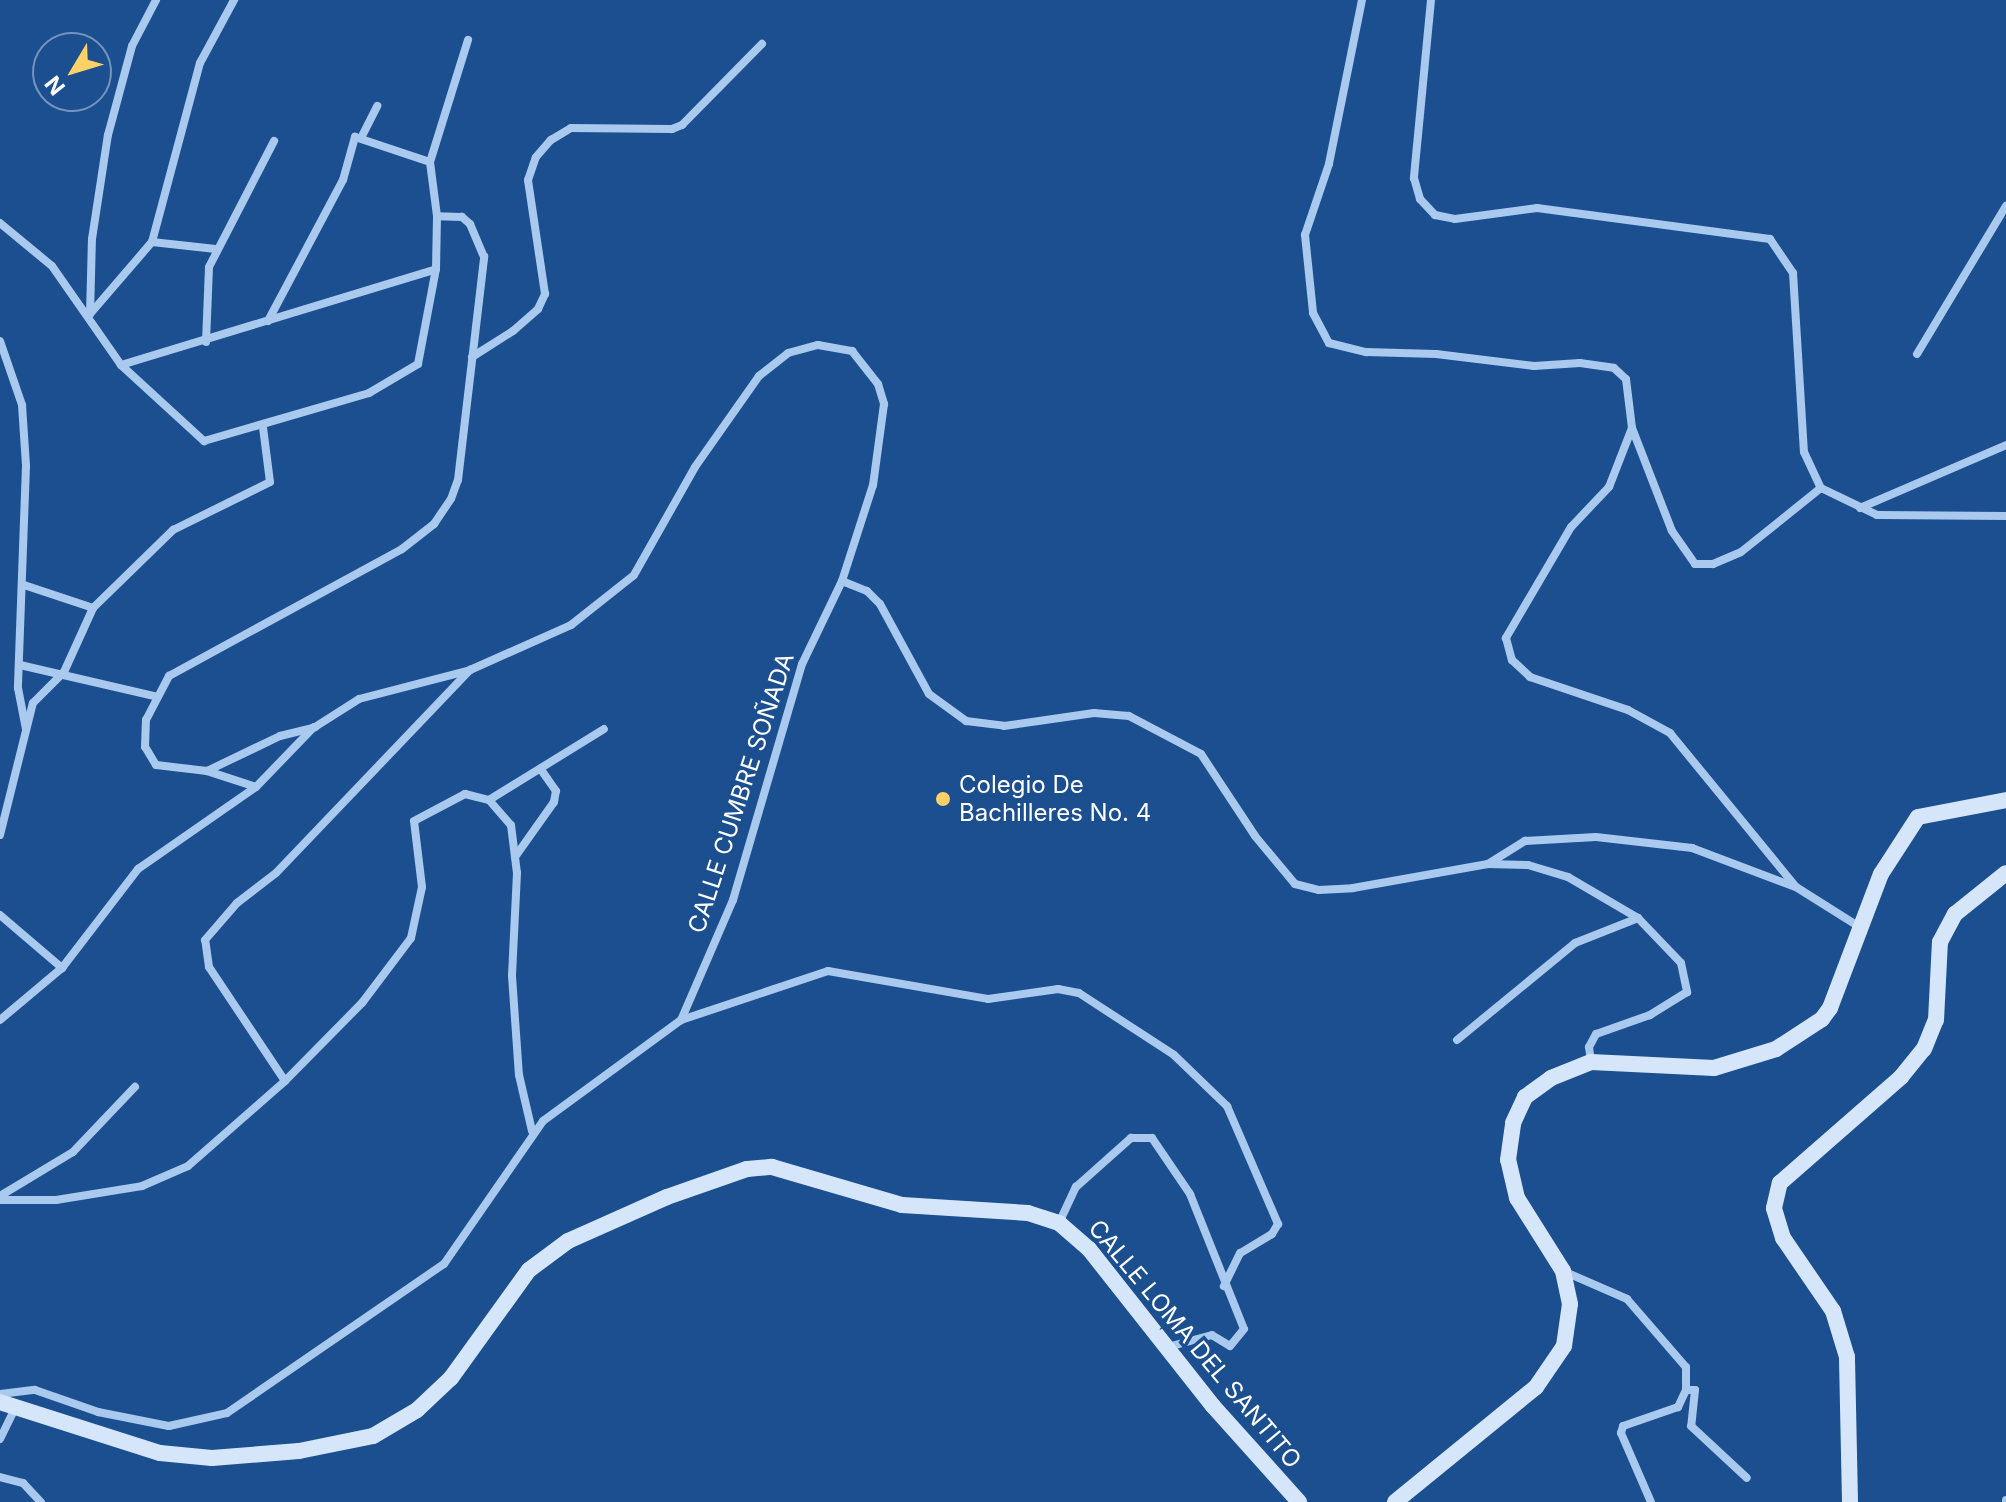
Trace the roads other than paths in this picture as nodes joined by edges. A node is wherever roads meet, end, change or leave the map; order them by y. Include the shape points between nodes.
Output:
1 (156, 0) edge
2 (234, 0) edge
3 (1362, 0) edge
4 (1431, 0) edge
5 (468, 40) dead end
6 (762, 44) dead end
7 (377, 106) dead end
8 (358, 137) junction
9 (274, 141) dead end
10 (430, 162) junction
11 (2006, 206) edge
12 (437, 216) junction
13 (0, 223) edge
14 (152, 242) junction
15 (216, 249) junction
16 (436, 269) junction
17 (90, 314) junction
18 (268, 321) junction
19 (0, 341) edge
20 (206, 342) junction
21 (1917, 354) dead end
22 (472, 357) junction
23 (121, 365) junction
24 (263, 427) junction
25 (1632, 428) junction
26 (2006, 445) edge
27 (1821, 488) junction
28 (1860, 508) junction
29 (2006, 516) edge
30 (842, 581) junction
31 (24, 585) junction
32 (93, 608) junction
33 (20, 665) junction
34 (470, 670) junction
35 (64, 672) junction
36 (154, 696) junction
37 (315, 727) junction
38 (604, 729) dead end
39 (27, 730) junction
40 (207, 771) junction
41 (542, 771) junction
42 (256, 787) junction
43 (489, 800) junction
44 (2006, 800) edge
45 (0, 835) edge
46 (515, 857) junction
47 (1488, 864) junction
48 (2006, 873) edge
49 (1796, 887) junction
50 (0, 915) edge
51 (1638, 918) junction
52 (1858, 926) junction
53 (62, 968) junction
54 (0, 1020) edge
55 (681, 1020) junction
56 (1457, 1040) dead end
57 (1591, 1062) junction
58 (285, 1081) junction
59 (135, 1087) dead end
60 (532, 1131) junction
61 (0, 1198) edge
62 (1059, 1223) junction
63 (1563, 1271) junction
64 (1224, 1286) junction
65 (1168, 1347) junction
66 (1686, 1390) junction
67 (0, 1394) edge
68 (8, 1404) edge
69 (0, 1439) edge
70 (0, 1477) edge
71 (1747, 1478) dead end
72 (41, 1502) edge
73 (1299, 1502) edge
74 (1395, 1502) edge
75 (1651, 1502) edge
76 (1850, 1502) edge

1 - 17 street via 132,46 108,135 92,239
2 - 14 street via 200,63
3 - 25 street via 1329,164 1305,235 1313,313 1329,343 1366,352 1614,368 1626,379
4 - 27 street via 1414,178 1420,199 1435,215 1455,219 1537,208 1770,239 1793,273 1804,452
5 - 10 street
6 - 22 street via 682,125 571,128 551,140 536,157 528,180 545,294 538,309 513,331
7 - 8 street
8 - 10 street
8 - 18 street via 343,180
9 - 15 street
10 - 12 street
11 - 21 street
12 - 16 street
12 - 22 street via 462,217 481,247
13 - 17 street via 52,266
14 - 15 street
14 - 17 street
15 - 20 street via 205,284
16 - 18 street
16 - 24 street via 418,364 369,393
17 - 23 street
18 - 20 street
19 - 31 street via 22,405
20 - 23 street
22 - 36 street via 458,480 434,524 362,573 169,676
23 - 24 street via 204,441
24 - 32 street via 270,482 265,488 173,530
25 - 27 street via 1672,531 1695,564 1713,564 1741,552
25 - 49 street via 1609,487 1571,527 1506,638 1512,660 1541,682 1628,710 1670,733
26 - 28 street
27 - 28 street
28 - 29 street via 1877,515
30 - 34 street, CALLE CUMBRE SOÑADA via 873,485 884,404 878,384 852,351 818,345 788,353 759,376 695,467 634,575 571,625
30 - 47 street via 867,591 880,604 929,694 966,721 1004,726 1094,713 1129,716 1201,754 1255,836 1295,884 1319,890 1353,888
30 - 55 street, CALLE CUMBRE SOÑADA via 802,664 733,900
31 - 32 street
31 - 33 street
32 - 35 street
33 - 35 street
33 - 39 street via 18,702
34 - 37 street via 359,699
34 - 58 street via 205,940 209,967
35 - 36 street
35 - 39 street via 33,703
36 - 40 street via 146,720 149,758 156,765
37 - 40 street via 280,736
37 - 42 street
38 - 41 street
39 - 45 street
40 - 42 street
41 - 43 street
41 - 46 street via 556,791 554,802
42 - 53 street via 138,869
43 - 46 street via 511,825
43 - 58 street via 456,797 414,821 422,887 411,938 362,1003
44 - 52 main road via 1918,817 1895,845
46 - 60 street via 512,976 519,1075
47 - 49 street via 1525,841 1596,837 1692,848
47 - 51 street via 1528,865 1568,877
48 - 76 main road via 1955,914 1940,942 1936,1020 1924,1049 1901,1077 1780,1183 1774,1208 1783,1238 1833,1311 1847,1357
49 - 52 street
50 - 53 street
51 - 56 street via 1575,943
51 - 57 street via 1681,963 1687,992 1650,1015 1596,1034 1589,1047
52 - 57 main road via 1830,1008 1776,1049 1714,1068
53 - 54 street
55 - 60 street, CALLE CUMBRE SOÑADA
55 - 64 street, CALLE CUMBRE SOÑADA via 828,971 988,999 1058,989 1079,993 1174,1055 1227,1106 1278,1224 1272,1234 1240,1253
57 - 63 main road via 1551,1078 1525,1097 1509,1148 1517,1198
58 - 61 street via 188,1166 142,1186 56,1200
59 - 61 street via 73,1152
60 - 67 street, CALLE CUMBRE SOÑADA via 444,1264 227,1413 169,1426 98,1412 35,1390
62 - 64 street via 1076,1187 1131,1138 1152,1138 1190,1194
62 - 65 main road, CALLE LOMA DEL SANTITO via 1089,1249
62 - 68 main road, CALLE LOMA DEL SANTITO via 1028,1213 902,1205 772,1167 747,1169 568,1241 529,1270 451,1378 417,1410 373,1436 299,1451 212,1458 160,1453
63 - 66 street via 1627,1299 1686,1367
63 - 74 main road via 1570,1304 1564,1346 1536,1387
64 - 65 street via 1241,1313 1241,1336 1230,1346 1212,1335
65 - 73 main road, CALLE LOMA DEL SANTITO
66 - 71 street via 1695,1390 1691,1426
66 - 75 street via 1678,1407 1623,1426 1621,1433
68 - 69 street
70 - 72 street via 23,1483

